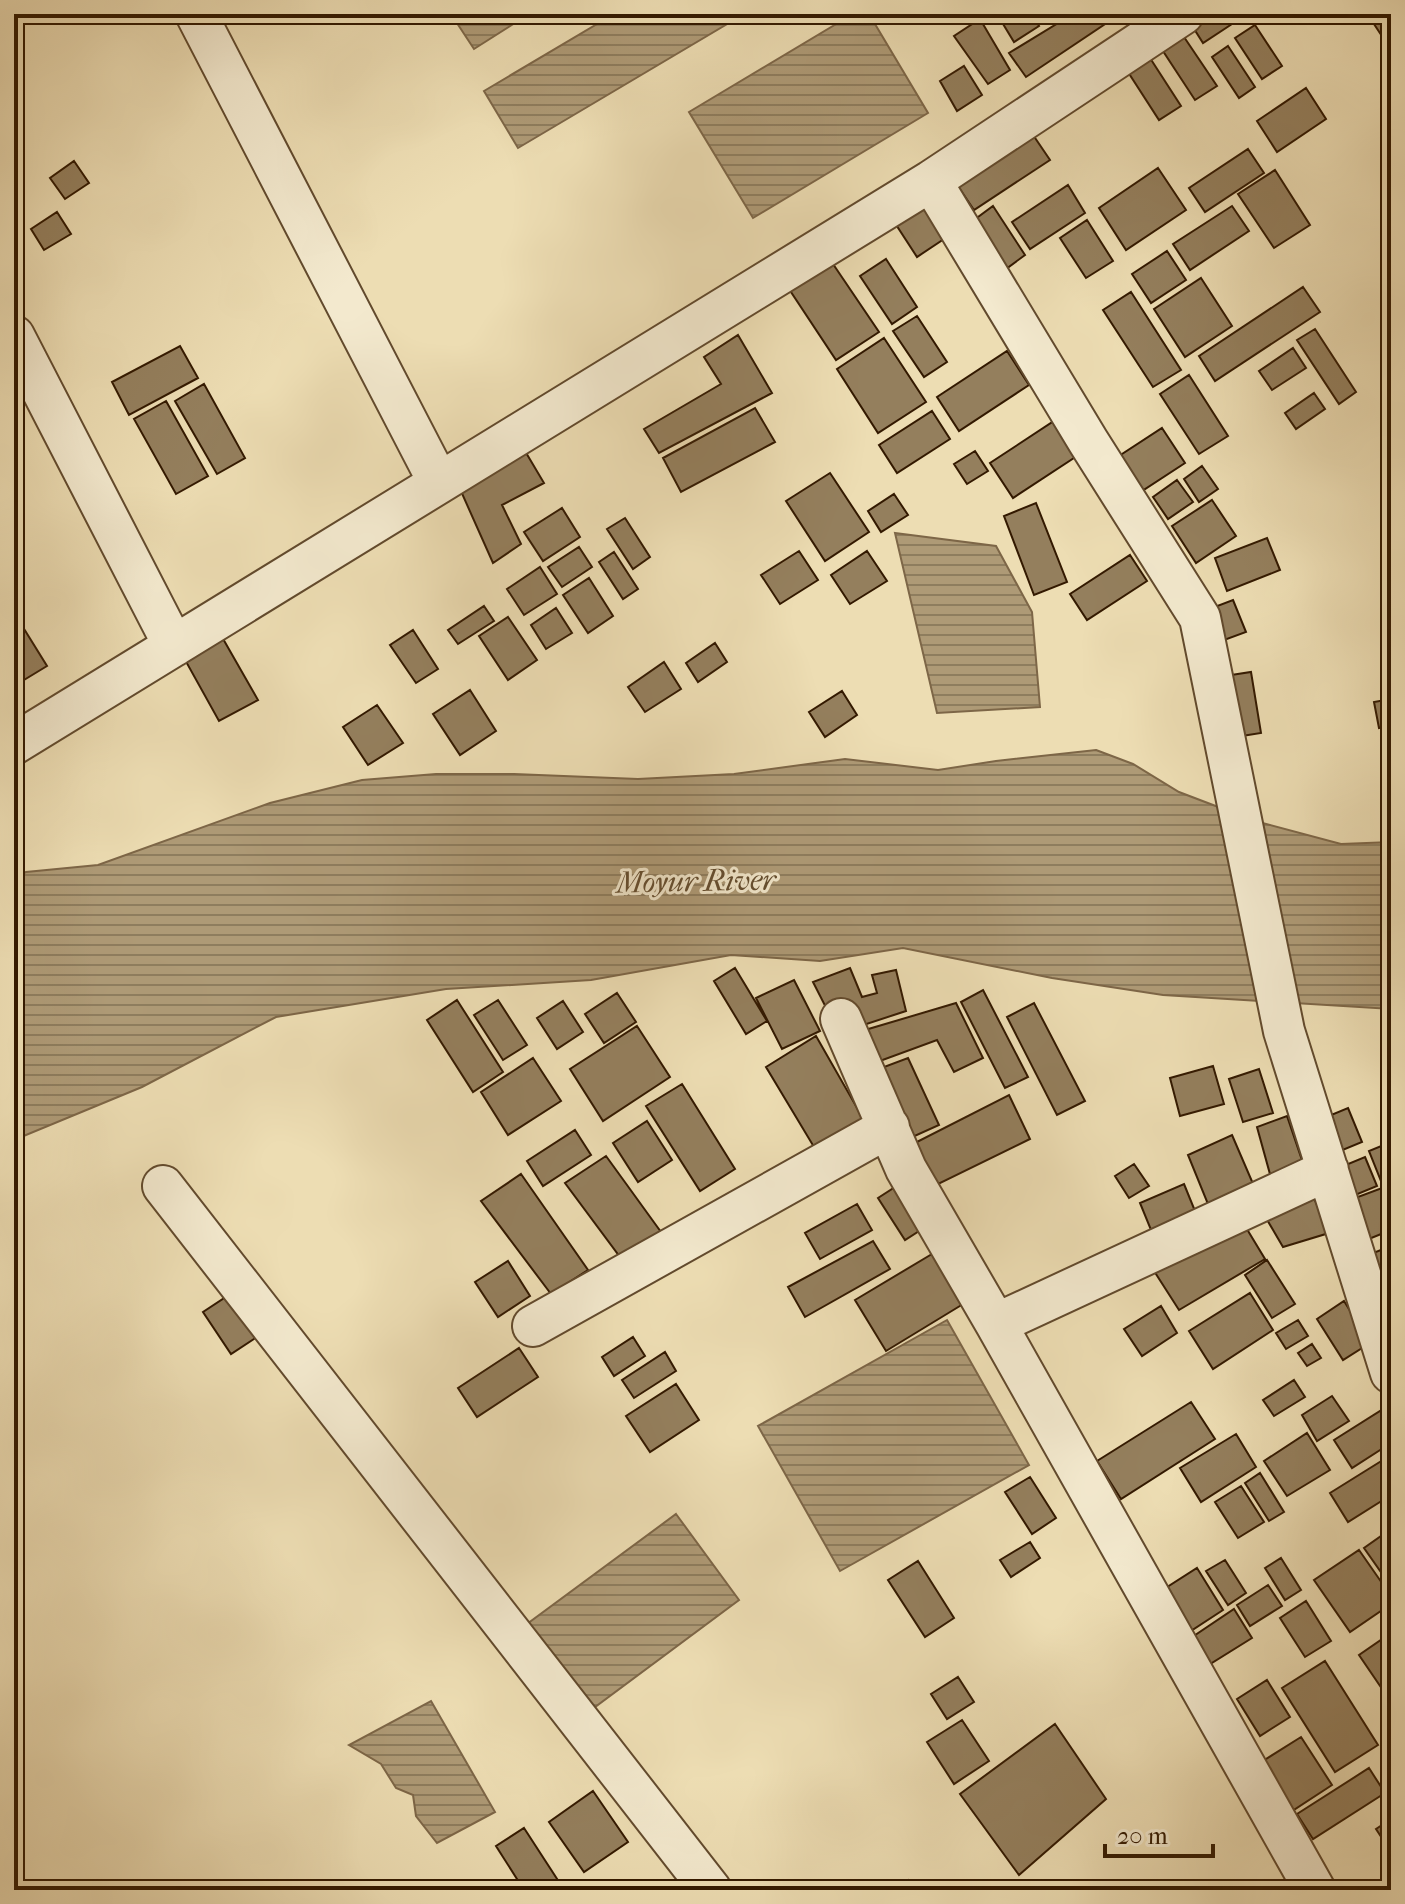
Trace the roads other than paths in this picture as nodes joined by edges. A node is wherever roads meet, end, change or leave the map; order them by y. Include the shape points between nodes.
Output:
1 (196, 14) edge
2 (1183, 14) edge
3 (931, 181) junction
4 (14, 336) edge
5 (439, 483) junction
6 (174, 646) junction
7 (14, 744) edge
8 (841, 1019) dead end
9 (889, 1127) junction
10 (1328, 1170) junction
11 (163, 1186) dead end
12 (996, 1324) junction
13 (533, 1326) dead end
14 (1391, 1373) edge
15 (711, 1890) edge
16 (1315, 1890) edge

1 - 5 street
2 - 3 street
3 - 5 street
3 - 10 street via 1200,618 1284,1031
4 - 6 street
5 - 6 street
6 - 7 street
8 - 9 street
9 - 12 street via 906,1169
9 - 13 street
10 - 12 street
10 - 14 street
11 - 15 street
12 - 16 street

